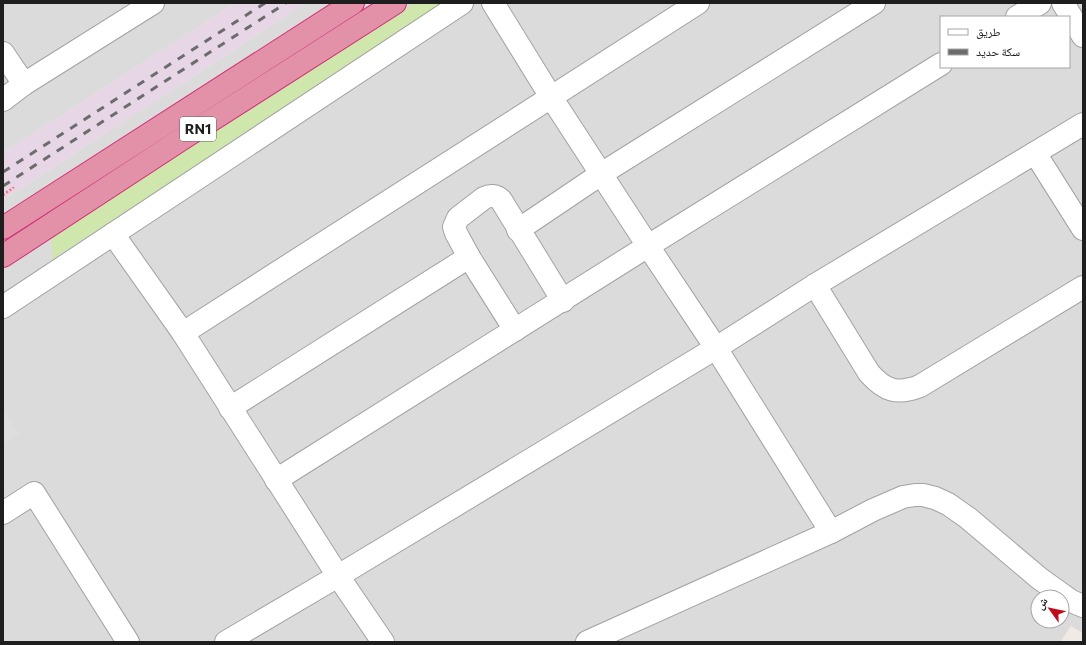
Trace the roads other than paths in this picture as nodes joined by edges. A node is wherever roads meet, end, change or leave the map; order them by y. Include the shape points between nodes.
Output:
1 (153, 3) edge
2 (354, 3) edge
3 (395, 3) edge
4 (462, 3) edge
5 (493, 3) edge
6 (698, 3) edge
7 (874, 3) edge
8 (1040, 3) edge
9 (1063, 3) edge
10 (1019, 16) edge
11 (1083, 36) edge
12 (3, 53) edge
13 (940, 65) edge
14 (24, 84) junction
15 (551, 97) junction
16 (3, 100) edge
17 (1083, 124) edge
18 (1035, 153) junction
19 (602, 174) junction
20 (3, 228) edge
21 (1083, 229) edge
22 (518, 230) junction
23 (113, 234) junction
24 (648, 246) junction
25 (3, 256) edge
26 (469, 257) junction
27 (815, 285) junction
28 (1083, 287) edge
29 (563, 301) junction
30 (3, 307) edge
31 (515, 330) junction
32 (183, 333) junction
33 (716, 348) junction
34 (230, 408) junction
35 (276, 480) junction
36 (3, 513) edge
37 (831, 532) junction
38 (338, 576) junction
39 (1083, 606) edge
40 (128, 642) edge
41 (226, 642) edge
42 (383, 642) edge
43 (587, 642) edge

1 - 14 street
2 - 20 highway, RN1
3 - 25 highway, RN1
4 - 23 street
5 - 15 street
6 - 15 street
7 - 19 street
8 - 10 street
9 - 11 street
12 - 14 street
13 - 24 street
14 - 16 street
15 - 19 street
15 - 32 street
17 - 18 street
18 - 21 street
18 - 27 street
19 - 22 street
19 - 24 street
22 - 26 street via 499,198 484,198 458,218 454,227
22 - 29 street
23 - 30 street
23 - 32 street
24 - 29 street
24 - 33 street
26 - 31 street
26 - 34 street
27 - 28 street via 869,373 884,386 901,391 920,386
27 - 33 street
29 - 31 street
31 - 35 street
32 - 34 street
33 - 37 street
33 - 38 street
34 - 35 street
35 - 38 street
36 - 40 street via 34,494
37 - 39 street via 903,497 924,495 935,498 968,518 1071,602
37 - 43 street
38 - 41 street
38 - 42 street

